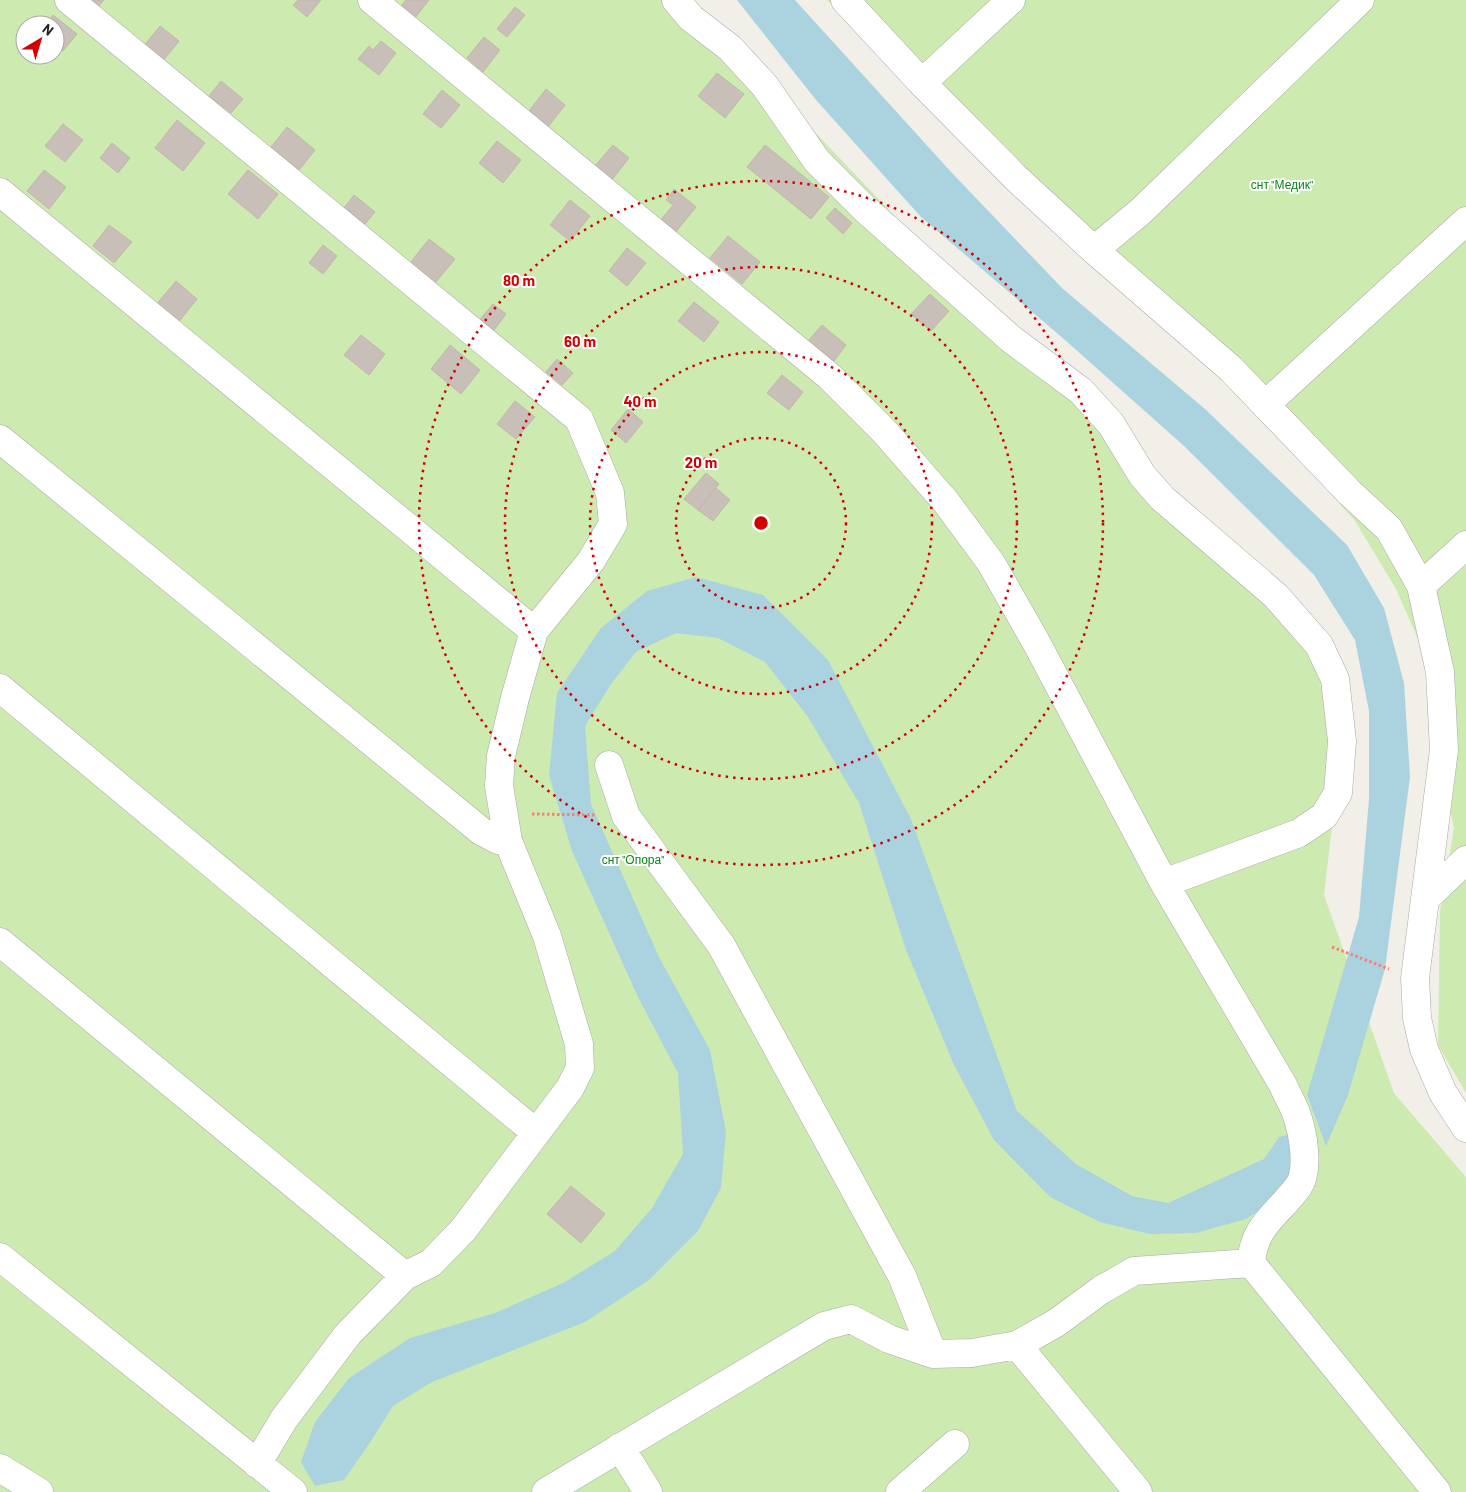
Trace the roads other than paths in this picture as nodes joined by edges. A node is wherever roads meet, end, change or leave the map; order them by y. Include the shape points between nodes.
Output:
1 (69, 0) edge
2 (372, 0) edge
3 (676, 0) edge
4 (845, 0) edge
5 (1010, 0) edge
6 (1360, 0) edge
7 (922, 83) junction
8 (0, 192) edge
9 (1466, 220) edge
10 (1094, 250) junction
11 (1265, 405) junction
12 (0, 439) edge
13 (1466, 544) edge
14 (1421, 586) junction
15 (534, 630) junction
16 (0, 688) edge
17 (609, 765) dead end
18 (508, 841) junction
19 (1466, 860) edge
20 (1164, 883) junction
21 (1427, 897) junction
22 (0, 942) edge
23 (1466, 1128) edge
24 (535, 1132) junction
25 (0, 1258) edge
26 (1251, 1264) junction
27 (405, 1276) junction
28 (1017, 1345) junction
29 (933, 1354) junction
30 (955, 1444) dead end
31 (620, 1447) junction
32 (257, 1464) junction
33 (0, 1468) edge
34 (284, 1489) edge
35 (39, 1492) edge
36 (546, 1492) edge
37 (648, 1492) edge
38 (900, 1492) edge
39 (1138, 1492) edge
40 (1437, 1492) edge

1 - 15 street via 579,419 610,493 613,524 591,561
2 - 20 street via 830,376 884,431 946,502 991,563
3 - 20 street via 691,18 730,48 765,86 817,161 1011,339 1081,391 1111,424 1142,476 1162,498 1276,596 1319,645 1335,679 1342,741 1338,793 1324,816 1299,833
4 - 7 street
5 - 7 street
6 - 10 street via 1140,212
7 - 10 street via 1017,179
8 - 15 street
9 - 11 street
10 - 11 street via 1231,369
11 - 14 street via 1389,529
12 - 18 street via 481,831 498,840
13 - 14 street
14 - 21 street via 1440,672 1444,750
15 - 18 street via 501,756 499,786
16 - 24 street
17 - 29 street via 626,816 721,945 902,1276
18 - 24 street via 547,936 579,1044 580,1068 570,1088
19 - 21 street
20 - 26 street via 1283,1086 1296,1114 1303,1141 1305,1165 1299,1186 1258,1234
21 - 23 street via 1415,978 1417,1018 1424,1049 1439,1084
22 - 27 street
24 - 27 street via 463,1230 431,1263
25 - 32 street
26 - 28 street via 1134,1271
26 - 40 street
27 - 32 street via 348,1334 284,1419
28 - 29 street via 972,1353
28 - 39 street
29 - 31 street via 889,1339 851,1319 824,1326
30 - 38 street
31 - 36 street
31 - 37 street
32 - 34 street
33 - 35 street

